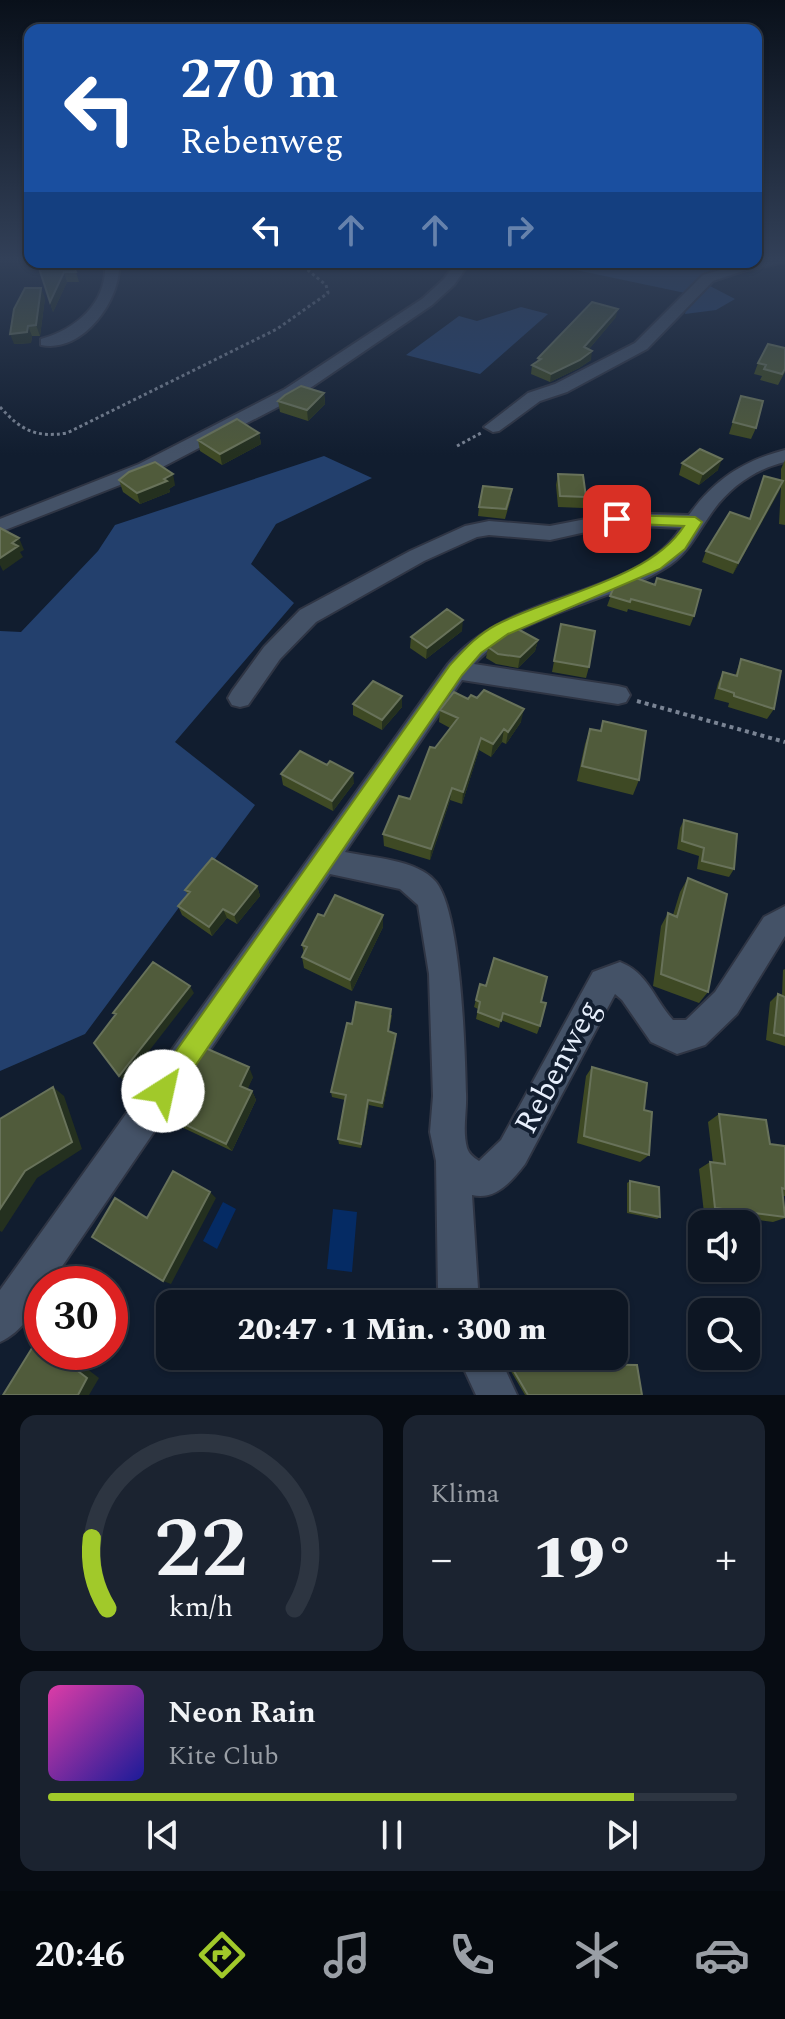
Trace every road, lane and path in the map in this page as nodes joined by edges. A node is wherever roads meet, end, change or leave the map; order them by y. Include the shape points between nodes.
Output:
1 (85, 324) edge
2 (285, 324) edge
3 (394, 324) edge
4 (663, 324) edge
5 (47, 342) dead end
6 (0, 407) edge
7 (493, 427) joint
8 (457, 446) dead end
9 (785, 456) edge
10 (695, 522) junction
11 (0, 526) edge
12 (456, 670) junction
13 (618, 695) joint
14 (240, 698) dead end
15 (785, 742) edge
16 (325, 860) junction
17 (785, 920) edge
18 (453, 1161) junction
19 (457, 1290) edge
20 (0, 1323) edge
21 (485, 1370) edge
22 (497, 1395) edge

1 - 5 street
2 - 6 path via 67,433 38,438 19,428
3 - 11 street via 291,393 146,468
4 - 7 street via 641,346 534,397
7 - 8 path
9 - 10 street via 738,473
10 - 12 street via 680,546 654,565 502,630 475,648
10 - 14 street via 617,519 550,533 472,531 308,616 272,653
12 - 13 street
12 - 16 street
13 - 15 path
16 - 18 street via 407,878 425,890 432,903 444,974 447,1132
16 - 20 street
17 - 18 street, Rebenweg via 774,927 730,998 694,1035 673,1038 663,1033 629,982 620,977 604,983 500,1169 475,1180
18 - 19 street
21 - 22 street

